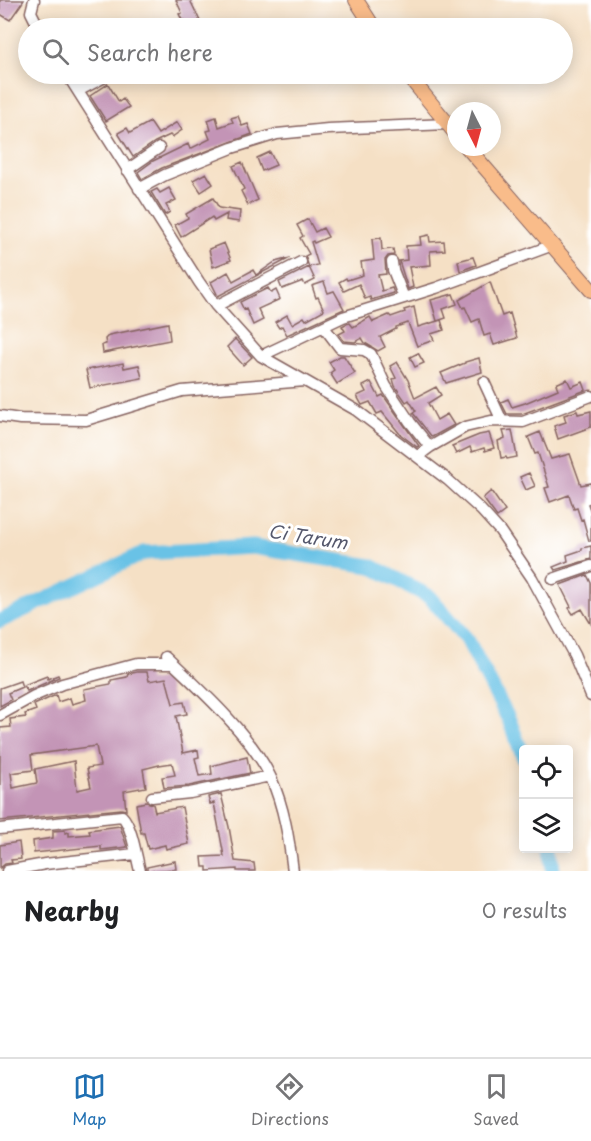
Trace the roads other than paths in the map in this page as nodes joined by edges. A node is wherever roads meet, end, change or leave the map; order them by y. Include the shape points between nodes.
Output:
1 (34, 0) edge
2 (356, 0) edge
3 (34, 18) edge
4 (368, 18) edge
5 (73, 84) edge
6 (92, 84) edge
7 (415, 84) edge
8 (78, 92) junction
9 (447, 123) edge
10 (447, 129) edge
11 (159, 148) dead end
12 (475, 156) edge
13 (127, 170) junction
14 (139, 189) junction
15 (553, 245) junction
16 (301, 262) dead end
17 (392, 262) dead end
18 (591, 290) edge
19 (404, 298) junction
20 (216, 306) junction
21 (324, 327) junction
22 (261, 356) junction
23 (305, 381) junction
24 (484, 382) dead end
25 (591, 396) edge
26 (0, 416) edge
27 (502, 421) junction
28 (430, 447) junction
29 (418, 456) junction
30 (590, 570) edge
31 (553, 579) dead end
32 (591, 696) edge
33 (0, 716) edge
34 (270, 776) junction
35 (152, 797) dead end
36 (0, 829) edge
37 (135, 854) junction
38 (7, 871) edge
39 (140, 871) edge
40 (293, 871) edge

1 - 3 street
2 - 4 main road
5 - 8 street
6 - 8 street
7 - 9 main road
8 - 13 street
10 - 14 street via 328,129 277,134 231,148
11 - 13 street
12 - 15 main road
13 - 14 street
14 - 20 street
15 - 18 main road
15 - 19 street
16 - 20 street
17 - 19 street
19 - 21 street via 352,313
20 - 22 street
21 - 22 street
21 - 28 street via 340,348 371,354 386,386
22 - 23 street
23 - 26 street via 182,391 86,420
23 - 29 street via 356,410
24 - 27 street
25 - 27 street via 523,422
27 - 28 street via 465,427
28 - 29 street
29 - 32 street via 500,531 561,628
30 - 31 street
33 - 34 street via 62,684 135,664 170,661 241,732
34 - 35 street
34 - 40 street via 288,836
36 - 37 street via 122,816 130,830
37 - 38 street
37 - 39 street

